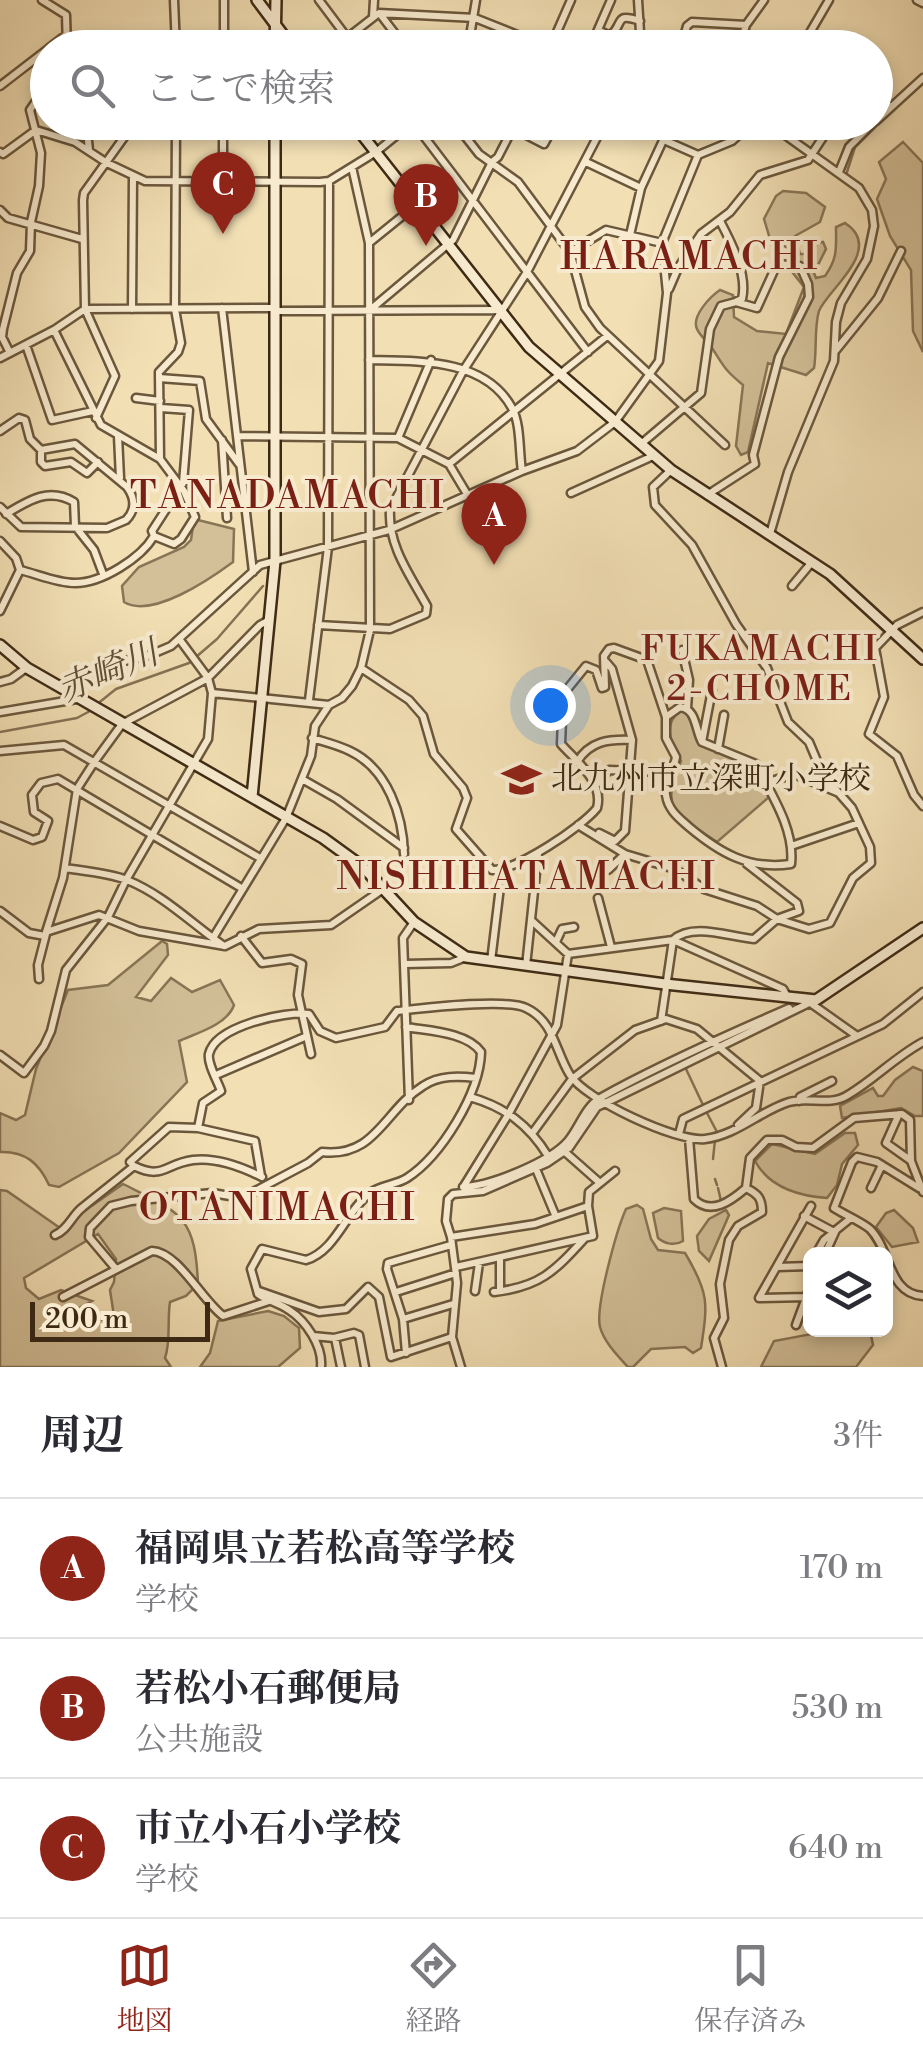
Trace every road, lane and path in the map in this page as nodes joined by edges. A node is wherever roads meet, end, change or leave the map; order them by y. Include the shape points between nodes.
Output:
1 (42, 0) edge
2 (174, 0) edge
3 (224, 0) edge
4 (258, 0) edge
5 (276, 0) edge
6 (319, 0) edge
7 (330, 0) edge
8 (374, 0) edge
9 (476, 0) edge
10 (571, 0) edge
11 (611, 0) edge
12 (638, 0) edge
13 (829, 0) edge
14 (760, 1) edge
15 (329, 13) junction
16 (376, 15) junction
17 (475, 18) junction
18 (640, 21) junction
19 (275, 22) junction
20 (746, 25) junction
21 (66, 30) edge
22 (175, 30) edge
23 (224, 30) edge
24 (275, 30) edge
25 (281, 30) edge
26 (341, 30) edge
27 (357, 30) edge
28 (391, 30) edge
29 (472, 30) edge
30 (505, 30) edge
31 (558, 30) edge
32 (598, 30) edge
33 (613, 30) edge
34 (640, 30) edge
35 (685, 30) edge
36 (744, 30) edge
37 (812, 30) edge
38 (30, 62) edge
39 (923, 78) edge
40 (0, 86) edge
41 (893, 103) edge
42 (30, 134) edge
43 (38, 140) edge
44 (69, 140) edge
45 (88, 140) edge
46 (122, 140) edge
47 (176, 140) edge
48 (224, 140) edge
49 (275, 140) edge
50 (366, 140) edge
51 (391, 140) edge
52 (426, 140) edge
53 (468, 140) edge
54 (507, 140) edge
55 (596, 140) edge
56 (664, 140) joint
57 (793, 140) edge
58 (822, 140) edge
59 (856, 140) edge
60 (732, 141) edge
61 (89, 150) junction
62 (0, 152) edge
63 (376, 152) junction
64 (698, 154) junction
65 (812, 154) junction
66 (492, 162) junction
67 (586, 162) junction
68 (106, 163) junction
69 (352, 167) junction
70 (839, 172) junction
71 (133, 177) junction
72 (176, 181) junction
73 (328, 181) junction
74 (223, 182) junction
75 (275, 182) junction
76 (641, 188) junction
77 (474, 201) junction
78 (416, 205) junction
79 (0, 210) edge
80 (720, 221) junction
81 (31, 222) junction
82 (551, 226) junction
83 (630, 235) junction
84 (82, 240) junction
85 (662, 243) junction
86 (369, 244) junction
87 (446, 244) junction
88 (902, 251) dead end
89 (570, 252) junction
90 (527, 272) junction
91 (667, 293) junction
92 (736, 302) junction
93 (222, 308) junction
94 (85, 309) junction
95 (132, 309) junction
96 (176, 309) junction
97 (274, 310) junction
98 (369, 310) junction
99 (328, 311) junction
100 (500, 312) junction
101 (54, 330) junction
102 (607, 336) junction
103 (26, 345) junction
104 (835, 351) junction
105 (588, 352) junction
106 (10, 354) junction
107 (0, 358) edge
108 (369, 360) junction
109 (431, 360) junction
110 (463, 371) junction
111 (559, 374) junction
112 (650, 376) junction
113 (159, 378) junction
114 (136, 398) dead end
115 (161, 405) junction
116 (682, 407) junction
117 (514, 411) junction
118 (95, 414) junction
119 (615, 422) junction
120 (0, 430) edge
121 (118, 436) junction
122 (237, 436) junction
123 (222, 438) junction
124 (275, 438) junction
125 (328, 438) junction
126 (370, 438) junction
127 (398, 438) junction
128 (641, 444) junction
129 (725, 446) dead end
130 (40, 450) junction
131 (420, 450) junction
132 (654, 456) junction
133 (160, 459) junction
134 (98, 462) junction
135 (449, 464) junction
136 (240, 465) junction
137 (671, 470) junction
138 (522, 471) junction
139 (120, 480) junction
140 (182, 488) junction
141 (468, 494) junction
142 (571, 494) dead end
143 (706, 495) junction
144 (3, 511) edge
145 (227, 518) dead end
146 (75, 526) junction
147 (388, 530) junction
148 (770, 534) junction
149 (154, 536) junction
150 (369, 536) junction
151 (0, 541) edge
152 (328, 547) junction
153 (275, 561) junction
154 (812, 561) junction
155 (20, 570) junction
156 (253, 572) junction
157 (103, 574) junction
158 (792, 586) dead end
159 (0, 610) edge
160 (923, 612) edge
161 (271, 620) junction
162 (318, 625) junction
163 (370, 630) junction
164 (891, 631) junction
165 (180, 640) junction
166 (0, 646) edge
167 (682, 650) dead end
168 (923, 659) edge
169 (605, 661) junction
170 (28, 668) junction
171 (361, 668) junction
172 (208, 678) junction
173 (0, 682) edge
174 (62, 688) junction
175 (712, 690) dead end
176 (212, 693) junction
177 (262, 696) junction
178 (80, 698) junction
179 (309, 700) junction
180 (329, 705) junction
181 (687, 708) junction
182 (0, 712) edge
183 (724, 715) dead end
184 (666, 717) junction
185 (122, 724) junction
186 (312, 738) junction
187 (632, 740) junction
188 (702, 742) junction
189 (718, 749) junction
190 (0, 751) edge
191 (94, 761) junction
192 (577, 762) junction
193 (193, 764) junction
194 (632, 770) junction
195 (663, 772) dead end
196 (302, 778) junction
197 (766, 783) junction
198 (596, 785) junction
199 (77, 788) junction
200 (842, 794) junction
201 (252, 797) junction
202 (169, 805) junction
203 (923, 806) edge
204 (286, 818) junction
205 (858, 823) junction
206 (578, 824) junction
207 (0, 826) edge
208 (588, 830) junction
209 (152, 834) junction
210 (790, 846) junction
211 (538, 854) junction
212 (625, 854) junction
213 (260, 858) junction
214 (746, 863) junction
215 (65, 868) junction
216 (604, 870) dead end
217 (126, 880) junction
218 (500, 887) dead end
219 (385, 888) junction
220 (242, 889) junction
221 (598, 898) dead end
222 (0, 911) edge
223 (108, 917) junction
224 (777, 919) junction
225 (532, 921) junction
226 (414, 922) junction
227 (574, 926) dead end
228 (923, 928) edge
229 (45, 934) junction
230 (241, 936) junction
231 (213, 938) junction
232 (673, 940) junction
233 (556, 942) junction
234 (226, 946) junction
235 (611, 947) junction
236 (568, 954) junction
237 (466, 958) junction
238 (490, 961) junction
239 (405, 964) junction
240 (526, 966) junction
241 (565, 970) junction
242 (39, 978) dead end
243 (664, 984) junction
244 (923, 992) edge
245 (788, 998) junction
246 (808, 1002) junction
247 (406, 1010) junction
248 (302, 1013) junction
249 (661, 1021) junction
250 (406, 1026) junction
251 (551, 1033) junction
252 (307, 1036) junction
253 (857, 1036) junction
254 (923, 1042) edge
255 (716, 1045) junction
256 (0, 1054) edge
257 (311, 1054) dead end
258 (216, 1075) junction
259 (476, 1078) junction
260 (572, 1078) junction
261 (760, 1080) junction
262 (832, 1081) dead end
263 (470, 1096) junction
264 (409, 1100) junction
265 (601, 1101) junction
266 (799, 1101) junction
267 (899, 1114) junction
268 (508, 1115) junction
269 (198, 1128) junction
270 (734, 1130) junction
271 (534, 1131) junction
272 (678, 1134) junction
273 (688, 1138) junction
274 (566, 1152) junction
275 (548, 1156) junction
276 (911, 1161) junction
277 (134, 1166) junction
278 (882, 1166) junction
279 (536, 1169) junction
280 (614, 1171) dead end
281 (260, 1176) junction
282 (272, 1183) junction
283 (600, 1183) junction
284 (746, 1188) junction
285 (870, 1188) dead end
286 (462, 1190) junction
287 (922, 1190) edge
288 (588, 1206) junction
289 (812, 1206) dead end
290 (804, 1216) junction
291 (556, 1218) junction
292 (851, 1218) junction
293 (834, 1232) junction
294 (54, 1235) dead end
295 (586, 1238) junction
296 (451, 1241) junction
297 (820, 1247) edge
298 (828, 1247) edge
299 (500, 1259) junction
300 (479, 1263) junction
301 (803, 1266) edge
302 (777, 1268) dead end
303 (116, 1269) junction
304 (456, 1270) junction
305 (256, 1290) junction
306 (396, 1292) junction
307 (475, 1292) dead end
308 (803, 1296) edge
309 (923, 1296) edge
310 (63, 1297) dead end
311 (269, 1302) junction
312 (453, 1304) junction
313 (803, 1307) edge
314 (402, 1319) junction
315 (796, 1325) dead end
316 (312, 1336) junction
317 (452, 1337) junction
318 (335, 1338) junction
319 (406, 1353) junction
320 (464, 1366) edge
321 (321, 1367) edge
322 (341, 1367) edge
323 (365, 1367) edge
324 (722, 1367) edge

1 - 21 street via 66,15
2 - 22 street
3 - 23 street
4 - 19 street
5 - 19 street
6 - 15 street
7 - 15 street
8 - 16 street
9 - 17 street
10 - 31 street
11 - 32 street
12 - 18 street
13 - 37 street
14 - 20 street
15 - 26 street
16 - 17 street
16 - 27 street
16 - 28 street
17 - 29 street
17 - 30 street
18 - 33 street via 620,18
18 - 34 street
19 - 24 street
19 - 25 street
20 - 35 street via 692,22
20 - 36 street
38 - 40 street
39 - 41 street
42 - 62 street
43 - 81 street via 42,160
44 - 61 street
45 - 61 street
46 - 68 street
47 - 72 street
48 - 74 street
49 - 75 street
50 - 63 street
51 - 63 street
52 - 77 street
53 - 66 street
54 - 66 street
55 - 67 street
56 - 64 street
56 - 76 street
57 - 65 street
58 - 65 street
59 - 70 street
60 - 64 street
61 - 68 street
63 - 69 street
63 - 78 street
64 - 85 street
65 - 70 street
65 - 80 street via 760,175
66 - 77 street
66 - 82 street via 518,182
67 - 76 street
67 - 82 street
68 - 71 street
68 - 84 street via 84,194
69 - 73 street
69 - 86 street
70 - 104 street via 868,201 874,226 868,259 836,322
71 - 72 street
71 - 95 street
72 - 74 street
72 - 96 street
73 - 75 street
73 - 99 street
74 - 75 street
75 - 97 street
76 - 83 street
77 - 87 street
77 - 90 street
78 - 86 street
78 - 87 street
79 - 81 street
80 - 91 street via 701,234
80 - 92 street via 743,279
81 - 84 street
81 - 106 street via 30,250 3,330
82 - 89 street
82 - 90 street
83 - 85 street
83 - 89 street via 606,230
84 - 94 street
85 - 91 street
86 - 98 street
87 - 98 street
87 - 100 street
88 - 104 street via 878,298
89 - 102 street via 585,307
90 - 100 street
90 - 105 street
91 - 112 street via 659,361
92 - 116 street via 715,312 702,392
92 - 143 street via 759,306 777,264 800,266 808,284 809,296 779,358 755,464
93 - 96 street
93 - 97 street
93 - 122 street
94 - 95 street
94 - 101 street
94 - 118 street via 115,376
95 - 96 street
96 - 113 street via 180,344
97 - 99 street
97 - 124 street
98 - 99 street
98 - 100 street
98 - 108 street
99 - 125 street
100 - 110 street
100 - 111 street
101 - 103 street
101 - 118 street
102 - 105 street
102 - 112 street
103 - 106 street
103 - 118 street via 52,420
104 - 148 street
105 - 111 street
106 - 107 street
108 - 109 street
108 - 126 street
109 - 110 street
109 - 127 street
110 - 117 street via 498,388
110 - 131 street
111 - 117 street
111 - 119 street
112 - 116 street
112 - 119 street
113 - 115 street
113 - 123 street via 200,381 206,419
114 - 115 street
115 - 133 street
115 - 140 street via 190,410
116 - 128 street
116 - 129 street
117 - 135 street
117 - 138 street
118 - 121 street
119 - 128 street
119 - 138 street via 576,451
120 - 130 street via 25,420
121 - 133 street
121 - 139 street
122 - 124 street
122 - 136 street
123 - 136 street
123 - 145 street
124 - 125 street
124 - 153 street
125 - 126 street
125 - 152 street
126 - 127 street
126 - 150 street
127 - 131 street
128 - 132 street
130 - 134 street via 75,444
130 - 134 street via 45,466 71,462 87,473
131 - 135 street
131 - 147 street via 390,510
132 - 137 street
132 - 142 street
133 - 140 street
134 - 139 street
135 - 141 street
136 - 156 street
137 - 143 street
137 - 200 street via 653,487 655,505 692,545 767,668 788,722
138 - 141 street
139 - 146 street via 134,496 131,515 107,528
140 - 149 street
140 - 149 street via 197,517 174,544
141 - 147 street
143 - 148 street
144 - 146 street via 20,527
144 - 146 street via 34,496 62,495 74,502
146 - 157 street
147 - 150 street
147 - 163 street via 428,610 390,629
148 - 154 street
149 - 157 street via 137,558
150 - 152 street
150 - 163 street
151 - 155 street
152 - 153 street
152 - 162 street
153 - 156 street
153 - 161 street
154 - 158 street
154 - 164 street
155 - 157 street via 73,583
155 - 159 street
156 - 165 street
160 - 164 street
161 - 172 street
161 - 177 street
162 - 163 street
162 - 179 street
163 - 171 street
164 - 168 street
164 - 203 street via 875,648 884,698 869,734 901,761
165 - 172 street
165 - 174 street
166 - 170 street
167 - 181 street
169 - 184 street via 614,648 647,660
169 - 187 street
169 - 192 street via 606,687 586,666 556,703 560,740
170 - 173 street
170 - 174 street
171 - 180 street via 342,698
171 - 211 street via 424,716 434,754 467,798 456,829 480,859 503,871
172 - 176 street
172 - 185 street
174 - 178 street
175 - 188 street
176 - 177 street
176 - 193 street via 208,740
177 - 179 street
177 - 201 street
178 - 182 street
178 - 185 street
179 - 180 street
180 - 186 street
181 - 184 street
181 - 188 street
183 - 189 street
184 - 214 street via 666,738 676,757 666,786 673,812 723,854
185 - 191 street
185 - 193 street
186 - 196 street
186 - 196 street via 364,760 397,806 404,851
187 - 192 street via 594,744
187 - 194 street
188 - 189 street
189 - 197 street via 750,759
190 - 191 street via 64,745
191 - 199 street
191 - 202 street
192 - 198 street
193 - 201 street
193 - 202 street
194 - 195 street
194 - 198 street via 609,770
194 - 208 street via 620,839
196 - 204 street
197 - 200 street via 794,774
197 - 210 street
198 - 206 street via 598,808
199 - 207 street via 54,778 36,788 32,807 48,823 38,840
199 - 209 street
199 - 215 street
200 - 205 street
201 - 204 street
202 - 209 street
202 - 213 street
204 - 213 street
204 - 219 street via 345,853
205 - 210 street
205 - 224 street via 871,862 854,878 830,923 809,929
206 - 208 street
206 - 211 street
208 - 212 street
209 - 217 street
209 - 220 street
210 - 214 street via 791,864
211 - 225 street
212 - 216 street
212 - 224 street via 675,869 704,889
213 - 220 street
214 - 224 street via 799,908
215 - 217 street
215 - 229 street
217 - 223 street
217 - 231 street
218 - 238 street
219 - 226 street
219 - 230 street via 331,924
220 - 231 street
221 - 235 street
222 - 229 street via 29,933
223 - 229 street
223 - 234 street via 139,931
223 - 256 street via 66,970 51,1031 30,1067 24,1073
224 - 232 street via 754,939 692,932
225 - 233 street
225 - 240 street
226 - 237 street
226 - 239 street via 403,938
227 - 233 street via 562,929
228 - 246 street
229 - 242 street
230 - 234 street
230 - 248 street via 262,963 302,964
231 - 234 street
232 - 235 street
232 - 243 street
232 - 245 street via 783,988
233 - 236 street
235 - 236 street
236 - 241 street
237 - 238 street
237 - 239 street
238 - 240 street
239 - 247 street
240 - 241 street
241 - 243 street
241 - 251 street via 558,1026
243 - 245 street
243 - 249 street
244 - 253 street
245 - 246 street
246 - 253 street
246 - 255 street
247 - 248 street via 384,1027 336,1038
247 - 250 street
247 - 251 street via 516,1004 543,1016
248 - 252 street
248 - 258 street via 227,1033 209,1051
249 - 255 street via 697,1028
249 - 260 street via 635,1030
250 - 259 street via 475,1044 481,1052
250 - 264 street
251 - 260 street
251 - 268 street
252 - 257 street
252 - 258 street
253 - 261 street
254 - 266 street via 848,1096
255 - 261 street
255 - 265 street
258 - 269 street via 222,1092 203,1104
259 - 263 street
259 - 264 street via 445,1078
260 - 265 street
260 - 271 street
261 - 270 street via 756,1108
261 - 272 street via 682,1119
262 - 266 street
263 - 268 street
263 - 305 street via 428,1160 400,1183 370,1193 312,1259 262,1248 251,1269
264 - 282 street via 357,1150 322,1152
265 - 272 street
265 - 274 street
265 - 275 street
266 - 270 street
267 - 276 street via 910,1120
267 - 276 street via 886,1143
267 - 284 street via 854,1118 813,1148 767,1140 750,1158
268 - 271 street
268 - 286 street
269 - 277 street via 170,1126 130,1162
269 - 281 street via 255,1141
270 - 273 street
271 - 275 street
272 - 273 street
273 - 284 street via 691,1189 700,1206 731,1201
274 - 279 street
274 - 283 street
275 - 286 street
276 - 287 street
277 - 281 street via 158,1174 199,1159
277 - 294 street
278 - 285 street
278 - 287 street
278 - 292 street via 864,1158 852,1162 834,1208
279 - 286 street via 483,1191
279 - 291 street
280 - 283 street
281 - 282 street
282 - 303 street via 242,1198 212,1193 111,1206 89,1237
283 - 288 street via 589,1192
284 - 324 street via 758,1195 762,1212 738,1226 725,1254 724,1318 714,1338
286 - 296 street via 448,1199
288 - 291 street
288 - 295 street via 593,1236
289 - 290 street
290 - 293 street
290 - 308 street via 759,1298
291 - 296 street
292 - 293 street
292 - 309 street via 877,1239 901,1288
293 - 297 street
293 - 298 street
295 - 299 street
295 - 299 street via 551,1274 521,1289 497,1292
296 - 304 street
296 - 306 street via 388,1263
299 - 300 street
300 - 304 street
300 - 307 street
301 - 302 street
303 - 310 street
303 - 311 street via 163,1251 223,1316
304 - 306 street
304 - 312 street
305 - 311 street
305 - 319 street via 319,1312 346,1309 368,1287 379,1297 391,1357
306 - 314 street
311 - 316 street via 292,1312
312 - 314 street
312 - 317 street
313 - 315 street
314 - 319 street
316 - 318 street
316 - 321 street
317 - 319 street
317 - 320 street
318 - 322 street
318 - 323 street via 359,1335

